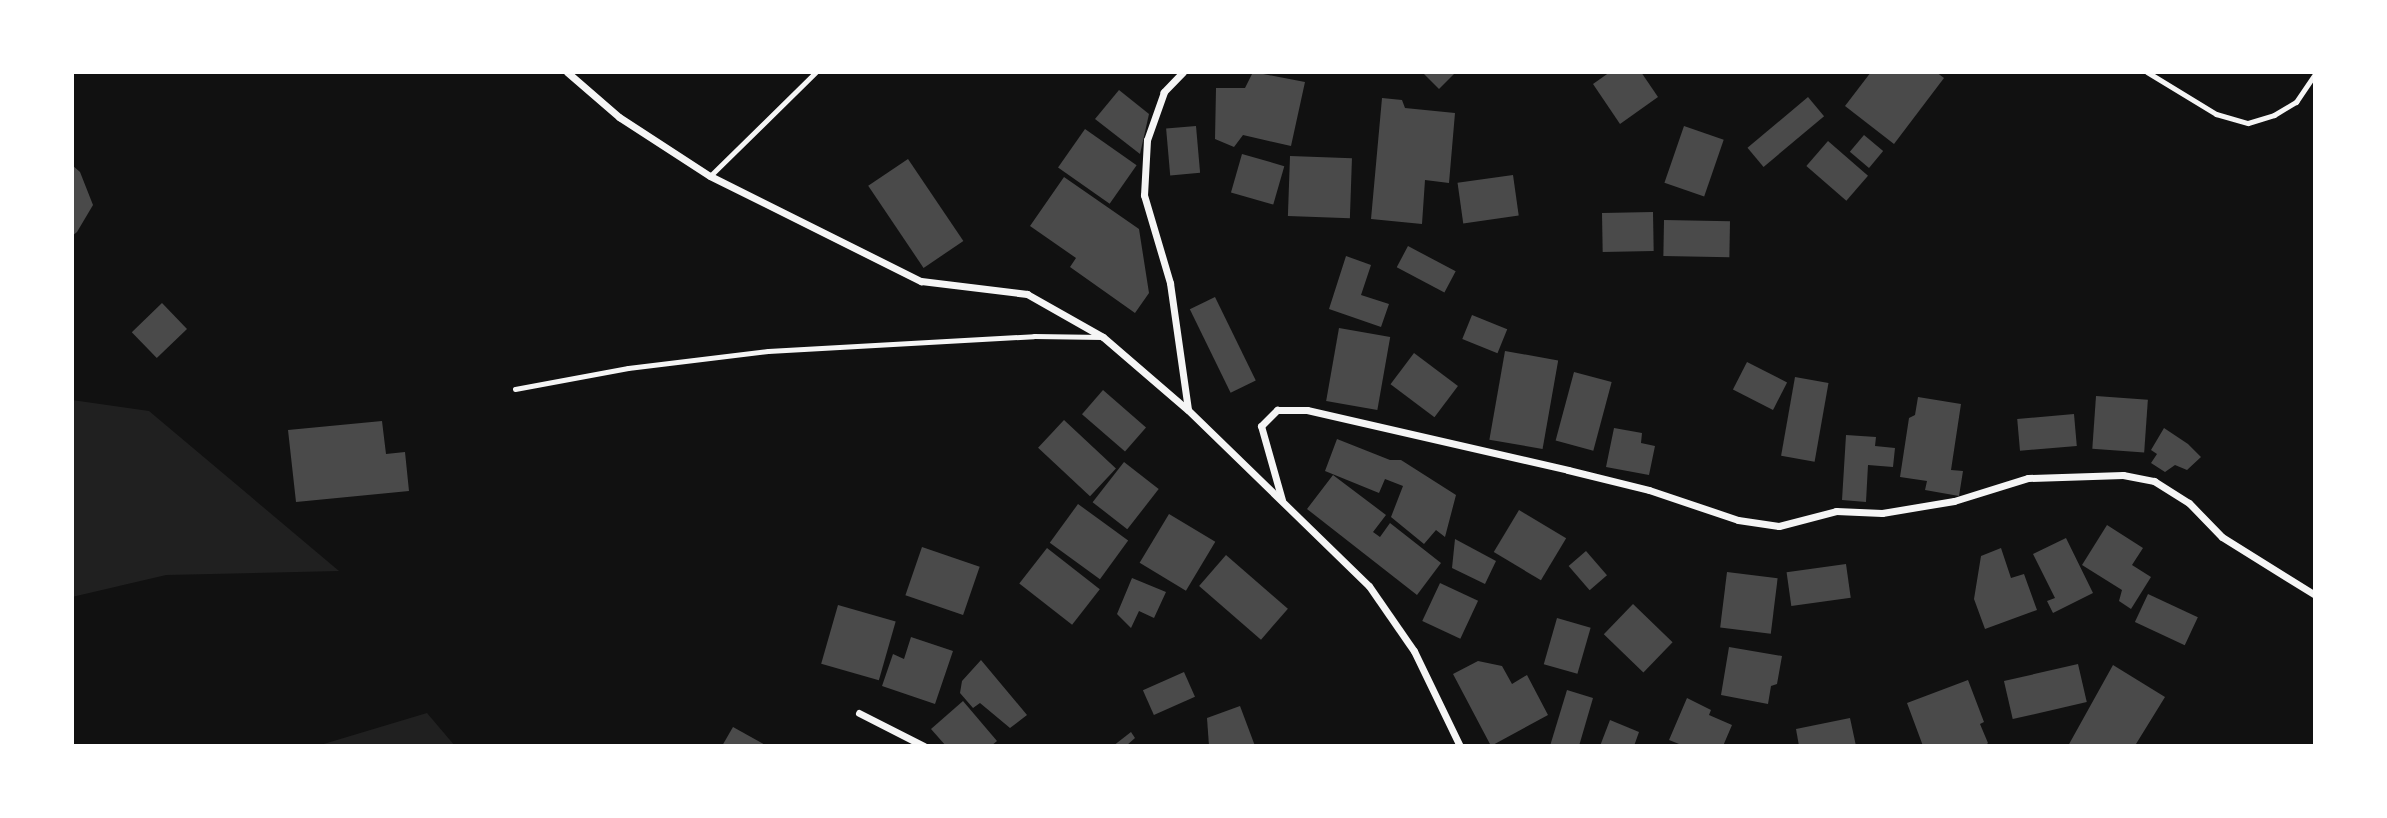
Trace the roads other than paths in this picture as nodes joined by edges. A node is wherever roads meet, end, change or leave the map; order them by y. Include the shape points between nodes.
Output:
1 (567, 72) edge
2 (816, 72) edge
3 (1183, 72) edge
4 (2147, 72) edge
5 (2315, 74) edge
6 (710, 176) junction
7 (1103, 337) junction
8 (515, 389) dead end
9 (1188, 410) junction
10 (1282, 500) junction
11 (2315, 594) edge
12 (859, 713) dead end
13 (924, 746) edge
14 (1460, 746) edge

1 - 6 street via 619,117
2 - 6 lane
3 - 9 street via 1164,92 1147,140 1144,195 1170,283
4 - 5 lane via 2216,114 2248,123 2295,102
6 - 7 street via 921,281 1027,294
7 - 8 lane via 1034,335 768,351 628,368
7 - 9 street
9 - 10 street
10 - 11 street via 1261,426 1277,410 1307,410 1568,470 1649,490 1738,520 1779,526 1836,510 1882,513 1954,501 2028,478 2123,475 2154,481 2189,503 2222,537
10 - 14 street via 1369,586 1414,651
12 - 13 street

